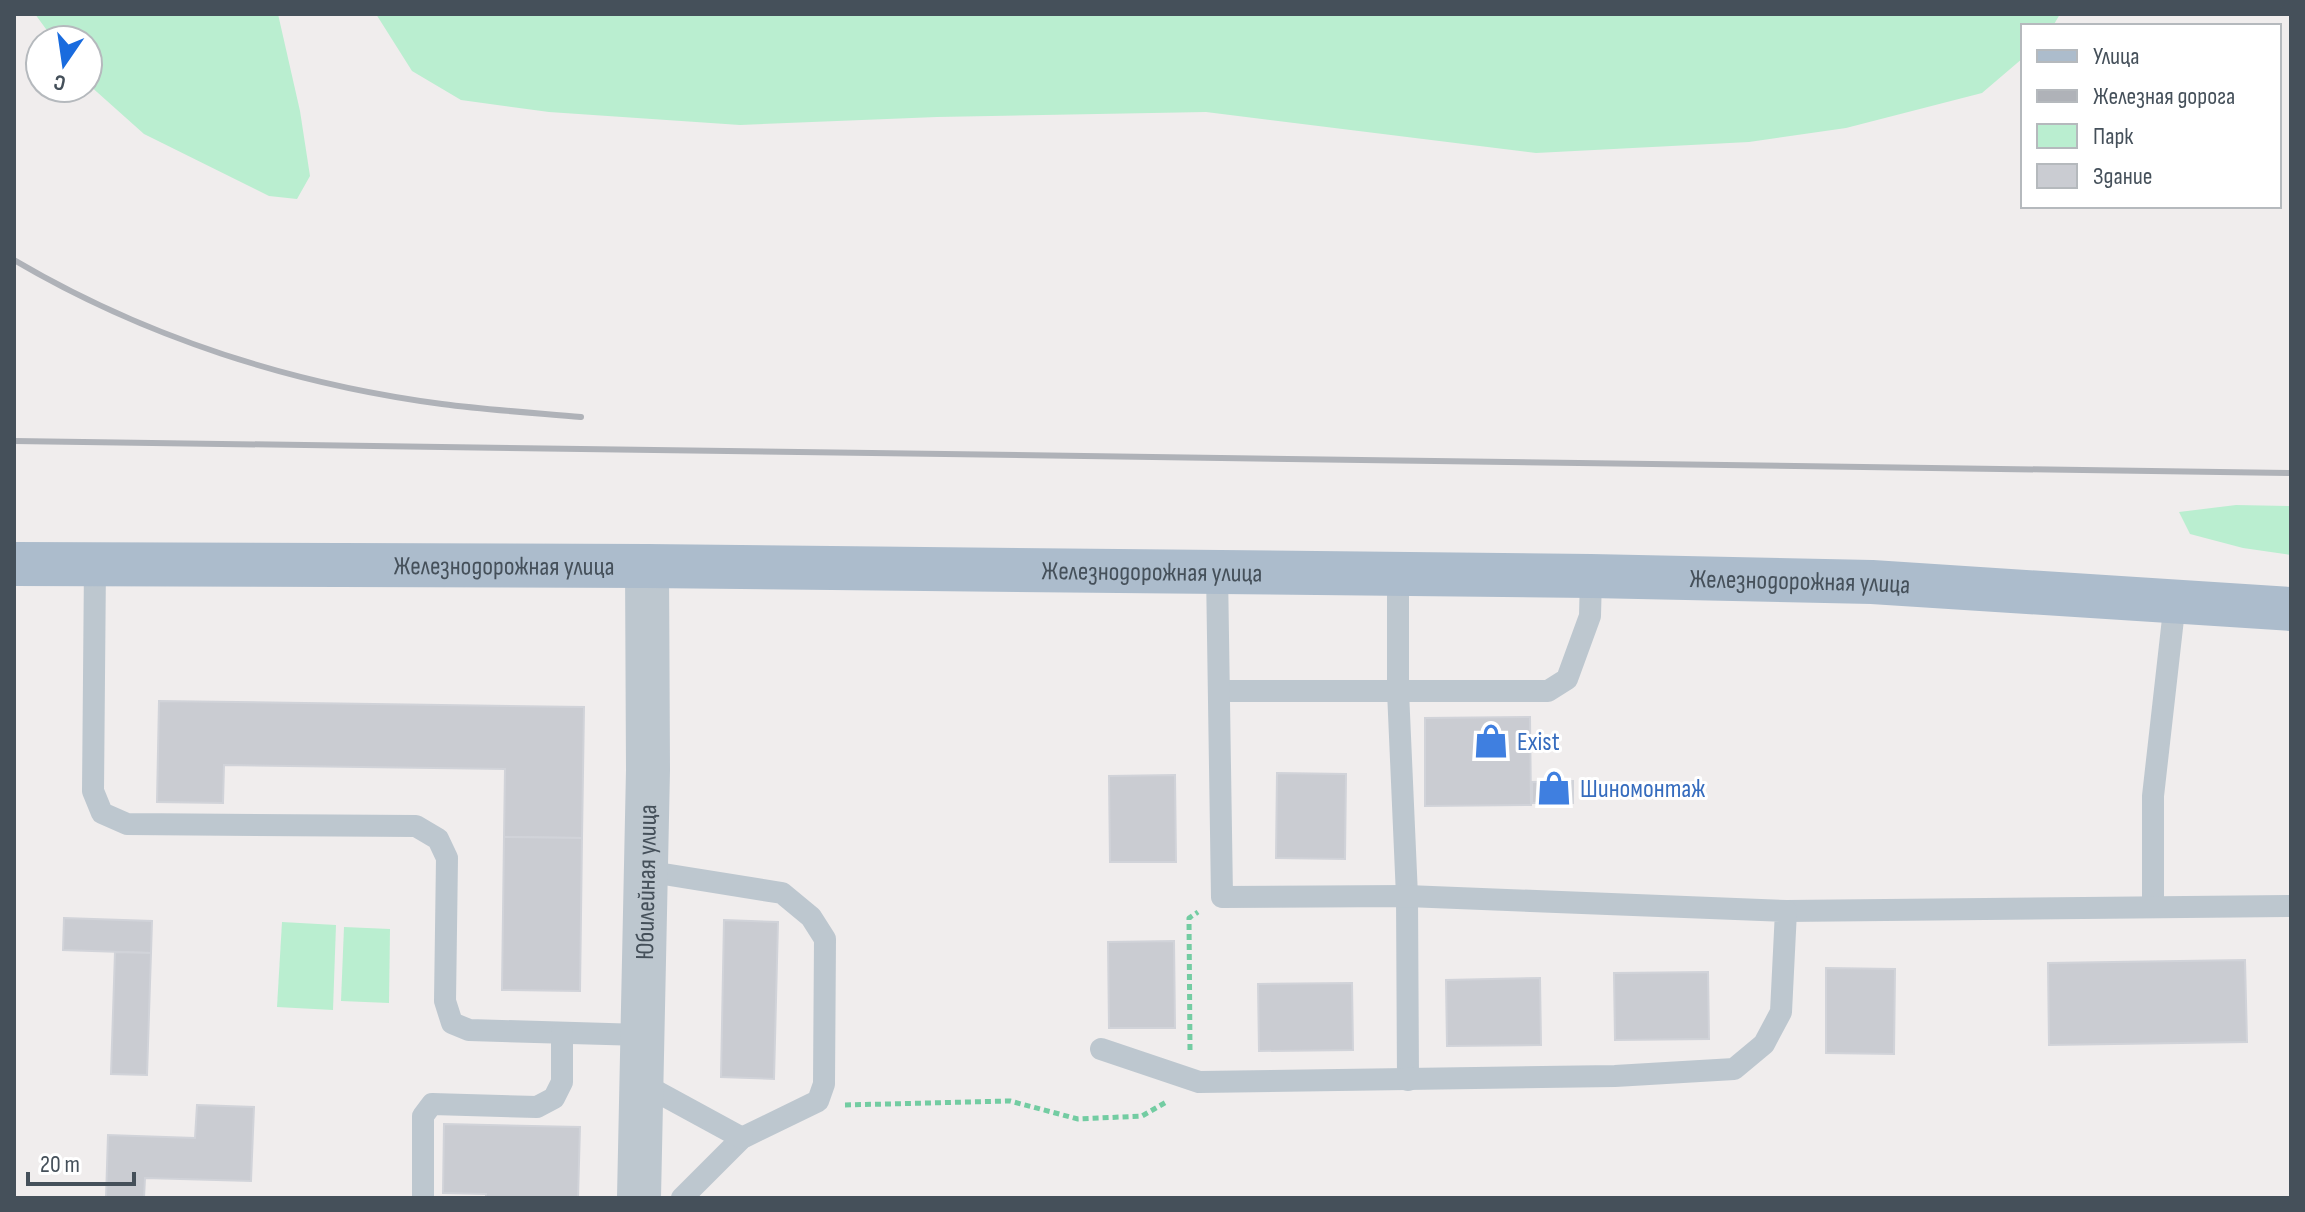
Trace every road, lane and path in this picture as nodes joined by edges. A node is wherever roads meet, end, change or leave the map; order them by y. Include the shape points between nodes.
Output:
1 (14, 564) edge
2 (95, 564) junction
3 (647, 566) junction
4 (1217, 571) junction
5 (1398, 573) junction
6 (1591, 576) junction
7 (2175, 601) junction
8 (2291, 609) edge
9 (1220, 691) junction
10 (1398, 691) junction
11 (645, 871) junction
12 (1407, 896) junction
13 (1222, 897) junction
14 (2153, 906) junction
15 (2291, 906) edge
16 (1786, 911) junction
17 (562, 1033) junction
18 (642, 1035) junction
19 (1101, 1049) dead end
20 (1195, 1080) junction
21 (1408, 1080) junction
22 (641, 1083) junction
23 (836, 1105) dead end
24 (742, 1138) junction
25 (423, 1198) edge
26 (639, 1198) edge
27 (682, 1198) edge

1 - 2 main road, Железнодорожная улица
2 - 3 main road, Железнодорожная улица
2 - 17 lane via 93,791 102,813 127,824 416,826 438,839 447,858 445,1001 452,1023 469,1030
3 - 4 main road, Железнодорожная улица
3 - 11 street, Юбилейная улица
4 - 5 main road, Железнодорожная улица
4 - 9 lane
5 - 6 main road, Железнодорожная улица
5 - 10 lane
6 - 7 main road, Железнодорожная улица via 1872,582
6 - 10 lane via 1590,616 1567,679 1548,691
7 - 8 main road, Железнодорожная улица
7 - 14 lane via 2153,796
9 - 10 lane
9 - 13 lane
10 - 12 lane
11 - 18 street, Юбилейная улица
11 - 24 lane via 782,893 811,917 825,939 824,1084 818,1101
12 - 13 lane
12 - 16 lane
12 - 21 lane
13 - 20 path via 1189,918
14 - 15 lane
14 - 16 lane
16 - 21 lane via 1781,1012 1764,1044 1734,1069
17 - 18 lane
17 - 25 lane via 562,1082 546,1103 432,1104 423,1116
18 - 22 street, Юбилейная улица
19 - 20 lane
20 - 21 lane
20 - 23 path via 1142,1116 1078,1119 1010,1101
22 - 24 lane
22 - 26 street, Юбилейная улица
24 - 27 lane

